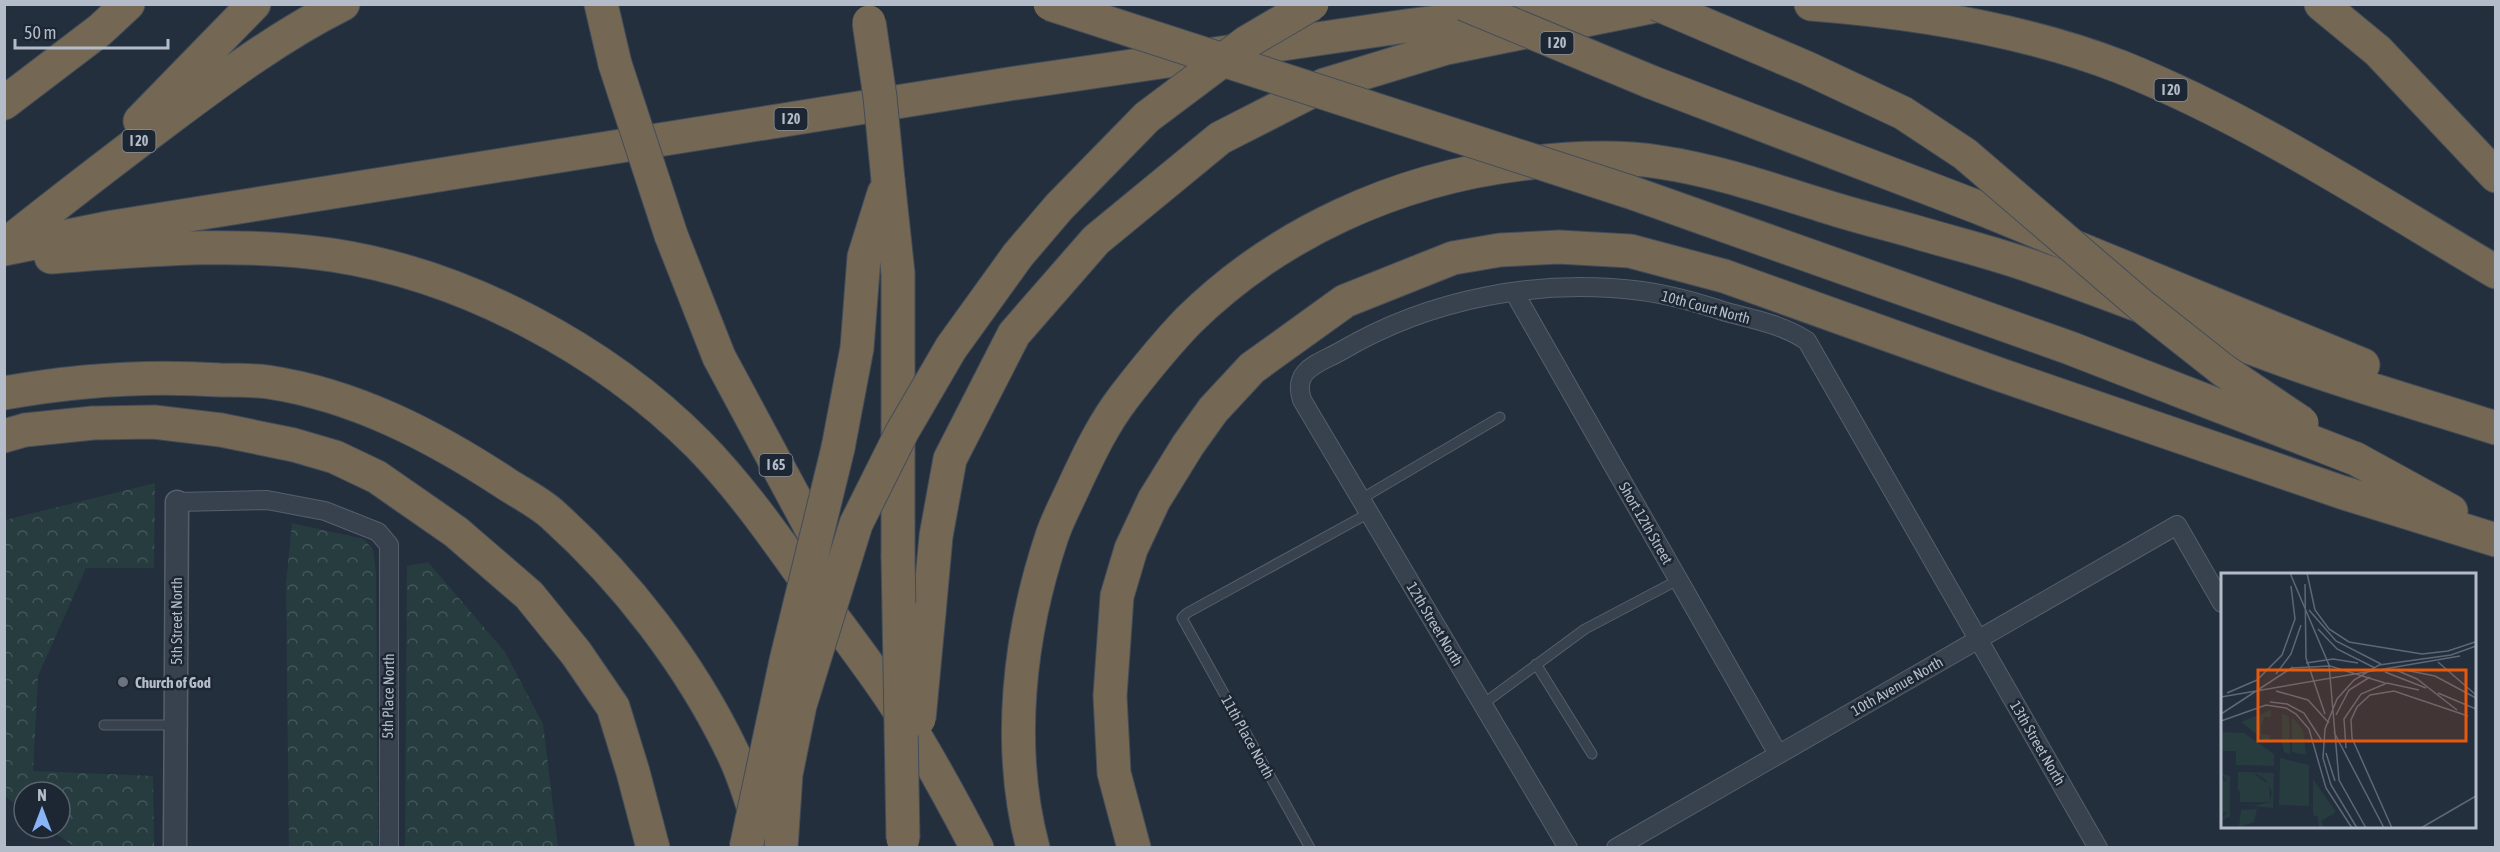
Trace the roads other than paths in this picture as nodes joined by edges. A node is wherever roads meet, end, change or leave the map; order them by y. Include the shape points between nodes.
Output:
1 (128, 4) edge
2 (254, 4) edge
3 (343, 4) edge
4 (601, 4) edge
5 (1050, 4) edge
6 (1312, 4) edge
7 (1464, 4) edge
8 (1668, 4) edge
9 (1810, 4) edge
10 (2321, 4) edge
11 (1580, 5) edge
12 (1658, 5) edge
13 (867, 13) edge
14 (4, 103) edge
15 (2496, 176) edge
16 (888, 180) junction
17 (71, 192) junction
18 (4, 247) edge
19 (4, 260) edge
20 (2496, 272) edge
21 (1514, 292) junction
22 (4, 393) edge
23 (1302, 400) joint
24 (1500, 417) dead end
25 (2496, 420) edge
26 (2496, 428) edge
27 (4, 436) edge
28 (2356, 459) junction
29 (177, 502) joint
30 (1365, 506) junction
31 (2496, 538) edge
32 (1678, 580) junction
33 (2221, 600) edge
34 (1979, 639) junction
35 (1536, 664) junction
36 (887, 692) junction
37 (1483, 704) junction
38 (104, 725) dead end
39 (176, 725) junction
40 (1592, 754) dead end
41 (1778, 754) junction
42 (903, 843) edge
43 (175, 848) edge
44 (389, 848) edge
45 (653, 848) edge
46 (746, 848) edge
47 (766, 848) edge
48 (781, 848) edge
49 (977, 848) edge
50 (1033, 848) edge
51 (1134, 848) edge
52 (1310, 848) edge
53 (1568, 848) edge
54 (1616, 848) edge
55 (2098, 848) edge

1 - 14 highway
2 - 17 highway
3 - 17 highway, I 20 via 282,38
4 - 36 highway, I 65, bridge via 615,64 671,235 719,357 827,560
5 - 28 highway, bridge via 1630,192 2070,348
6 - 48 highway, bridge via 1247,42 1147,117 1024,247 951,348 902,432 856,524 800,705 786,774
7 - 25 highway, I 20, bridge via 1651,82 1980,208
8 - 12 highway, I 20
9 - 20 highway, I 20 via 1917,15 1985,28 2120,67 2216,111
10 - 15 highway via 2378,51
11 - 12 highway, I 20
11 - 18 highway, I 20 via 1406,26 997,86 113,226
12 - 28 highway, bridge via 1903,112 1965,154 2223,370
12 - 42 highway, bridge via 1446,48 1323,85 1220,138 1096,240 1014,334 950,459 936,536
13 - 16 highway, bridge
16 - 42 highway, bridge via 898,273
16 - 46 highway, bridge via 864,257 858,348
17 - 18 highway, I 20
19 - 36 highway via 195,247 260,247 333,255 403,270 472,295 545,330 598,362 697,443 759,516
21 - 23 street, 10th Court North via 1448,305 1362,339 1302,374
21 - 32 street, Short 12th Street
21 - 34 street, 10th Court North via 1588,288 1644,291 1781,328 1807,341
22 - 47 highway via 114,379 268,382 351,402 464,456 551,513 608,568 664,638 733,752
23 - 30 street, 12th Street North
24 - 30 lane
26 - 50 highway via 2302,366 2033,267 1696,168 1652,160 1551,160 1438,179 1390,193 1281,247 1189,320 1108,418 1054,531 1036,587 1024,645 1019,712 1021,771
27 - 45 highway via 93,423 154,422 294,445 335,457 377,477 456,532 529,595 576,653 613,707
28 - 31 highway
29 - 39 street, 5th Street North
29 - 44 street, 5th Place North via 267,500 325,511 378,532 389,545
30 - 37 street, 12th Street North
30 - 52 lane, 11th Place North via 1182,618
31 - 51 highway via 2341,492 1724,276 1630,251 1558,247 1500,250 1453,258 1345,301 1252,368 1213,410 1154,500 1131,549 1117,596 1110,696 1114,773
32 - 35 lane via 1585,629
32 - 41 street, Short 12th Street
33 - 34 street, 10th Avenue North via 2177,525
34 - 41 street, 10th Avenue North
34 - 55 street, 13th Street North
35 - 37 lane
35 - 40 lane
36 - 49 highway, I 65 via 937,771
37 - 53 street, 12th Street North
38 - 39 lane
39 - 43 street, 5th Street North
41 - 54 street, 10th Avenue North

